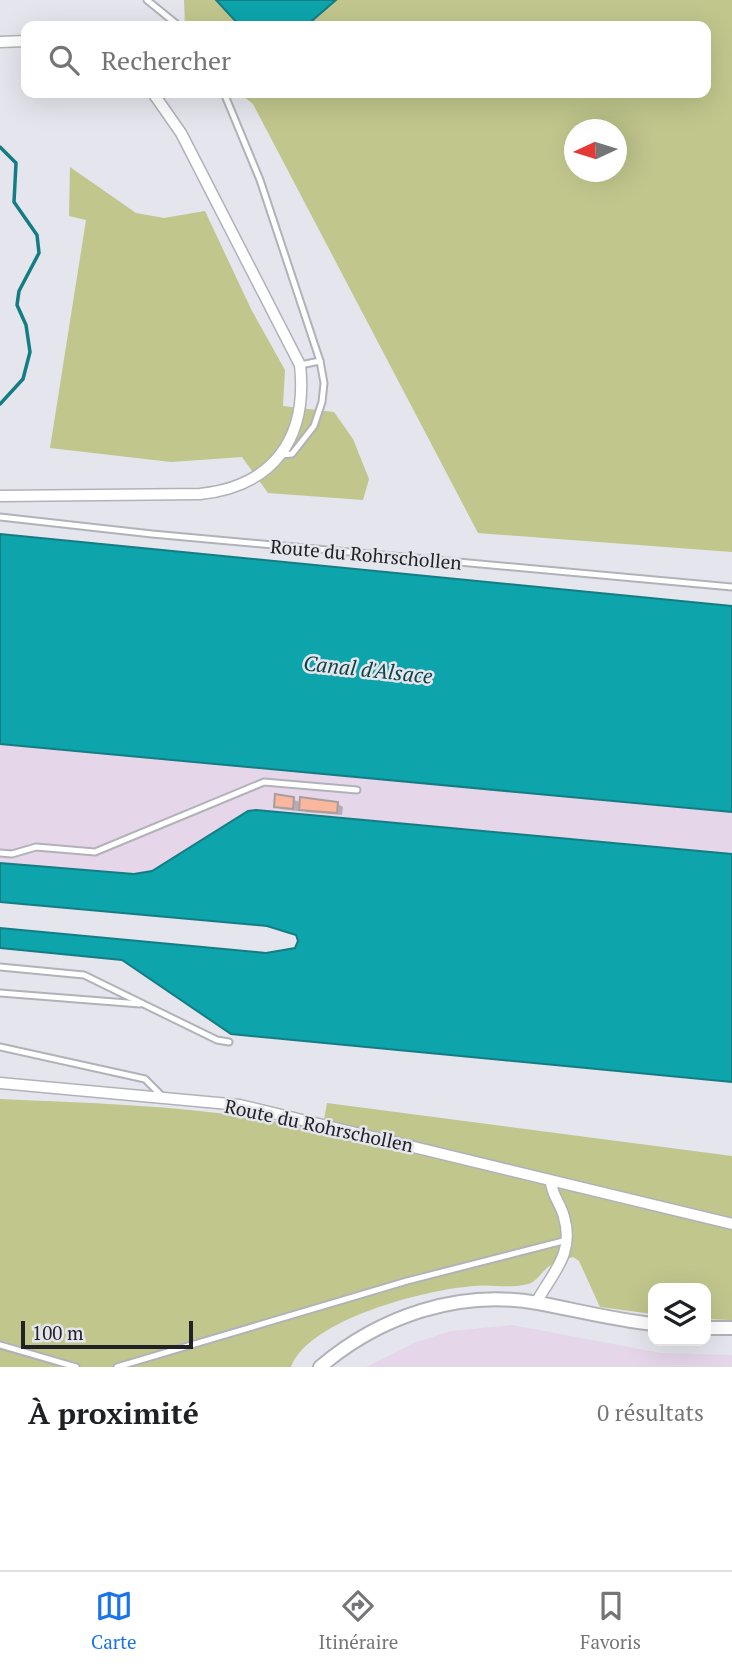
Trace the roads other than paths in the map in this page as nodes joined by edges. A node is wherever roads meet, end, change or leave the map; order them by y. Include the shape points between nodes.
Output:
1 (147, 0) edge
2 (173, 21) edge
3 (21, 41) edge
4 (0, 42) edge
5 (156, 98) edge
6 (226, 98) edge
7 (320, 361) junction
8 (300, 365) junction
9 (281, 455) junction
10 (0, 496) edge
11 (0, 517) edge
12 (732, 587) edge
13 (357, 790) dead end
14 (0, 853) edge
15 (0, 967) edge
16 (0, 993) edge
17 (146, 1005) junction
18 (229, 1041) dead end
19 (0, 1047) edge
20 (0, 1083) edge
21 (165, 1099) junction
22 (551, 1181) junction
23 (732, 1224) edge
24 (568, 1240) junction
25 (536, 1303) junction
26 (648, 1323) edge
27 (711, 1328) edge
28 (732, 1328) edge
29 (0, 1345) edge
30 (76, 1367) edge
31 (117, 1367) edge
32 (320, 1367) edge

1 - 2 lane
3 - 4 street
5 - 8 street via 181,133
6 - 7 lane via 260,180
7 - 8 lane
7 - 9 lane via 324,383 314,426 292,454
8 - 9 street via 301,408
9 - 10 street via 242,485 213,492
11 - 12 lane, Route du Rohrschollen
13 - 14 lane via 264,782 95,852 36,847
15 - 17 lane via 84,975
16 - 17 lane
17 - 18 lane via 217,1040
19 - 21 lane via 145,1079
20 - 21 street, Route du Rohrschollen
21 - 22 street, Route du Rohrschollen via 240,1105 290,1115
22 - 23 street, Route du Rohrschollen
22 - 24 street
24 - 25 street via 560,1268
24 - 31 lane via 407,1281
25 - 26 street
25 - 32 street via 464,1301 419,1311 378,1327
27 - 28 street
29 - 30 lane

